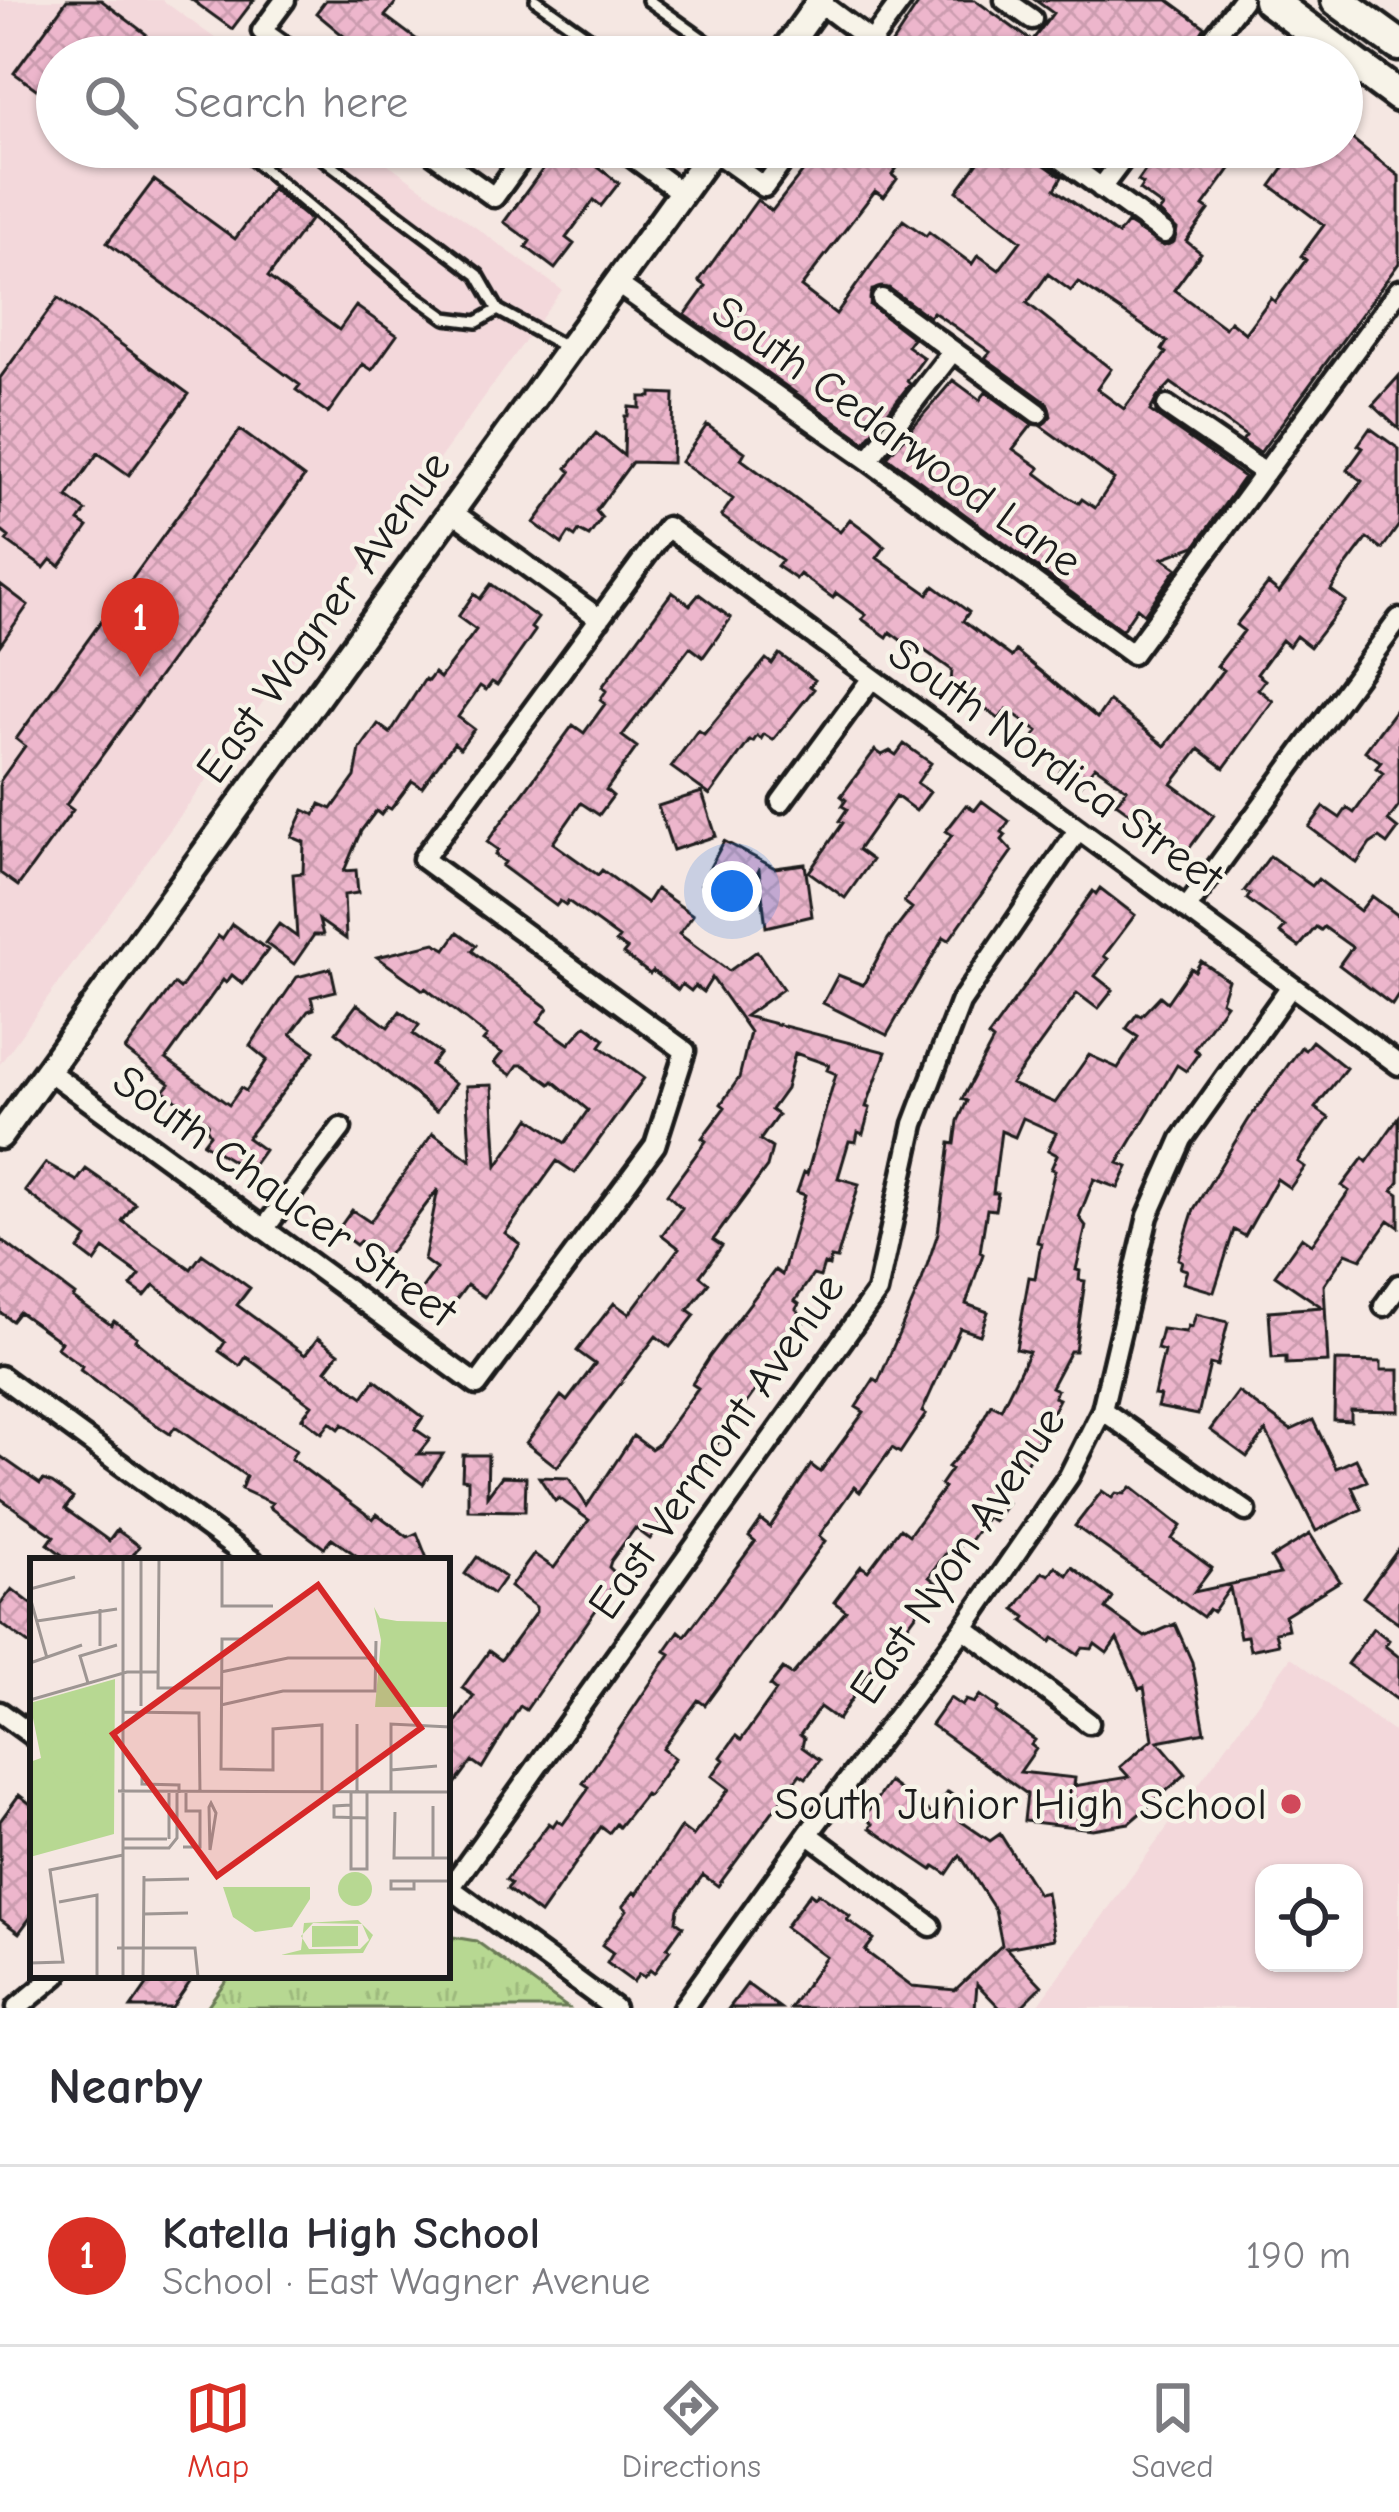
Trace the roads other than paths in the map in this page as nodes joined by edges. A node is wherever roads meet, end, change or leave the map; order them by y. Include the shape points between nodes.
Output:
1 (285, 0) edge
2 (536, 0) edge
3 (648, 0) edge
4 (902, 0) edge
5 (1005, 0) edge
6 (1242, 0) edge
7 (1269, 0) edge
8 (1337, 0) edge
9 (820, 1) edge
10 (1032, 19) dead end
11 (269, 36) edge
12 (587, 36) edge
13 (699, 36) edge
14 (795, 36) edge
15 (853, 36) edge
16 (875, 36) edge
17 (1215, 36) edge
18 (1318, 36) edge
19 (1399, 45) edge
20 (1363, 69) edge
21 (1399, 96) edge
22 (263, 168) edge
23 (336, 168) edge
24 (453, 168) edge
25 (515, 168) edge
26 (648, 168) edge
27 (700, 168) edge
28 (738, 168) edge
29 (778, 168) edge
30 (1074, 168) edge
31 (1116, 168) edge
32 (1101, 188) junction
33 (682, 193) junction
34 (1164, 233) dead end
35 (616, 283) junction
36 (1399, 290) edge
37 (881, 299) dead end
38 (497, 310) junction
39 (569, 349) junction
40 (953, 351) junction
41 (1167, 406) dead end
42 (1038, 413) dead end
43 (868, 460) junction
44 (1265, 473) junction
45 (452, 511) junction
46 (600, 619) junction
47 (1399, 620) edge
48 (872, 678) junction
49 (781, 802) dead end
50 (1078, 830) junction
51 (1186, 909) junction
52 (1292, 986) junction
53 (1399, 1065) edge
54 (47, 1070) junction
55 (341, 1128) dead end
56 (0, 1136) edge
57 (264, 1229) junction
58 (1399, 1285) edge
59 (1384, 1306) dead end
60 (0, 1376) edge
61 (1102, 1410) junction
62 (1246, 1511) dead end
63 (249, 1558) edge
64 (964, 1628) junction
65 (0, 1712) edge
66 (1089, 1723) dead end
67 (30, 1734) edge
68 (808, 1834) junction
69 (931, 1926) dead end
70 (53, 1978) edge
71 (17, 2008) edge
72 (614, 2008) edge
73 (683, 2008) edge

1 - 11 street via 262,31
2 - 12 lane
3 - 13 lane
4 - 16 street
5 - 10 street
6 - 17 street
7 - 18 main road
8 - 19 main road
9 - 14 street
9 - 15 street
20 - 21 main road
22 - 38 lane via 446,318 477,322
23 - 38 lane via 478,275
24 - 25 street via 494,197
26 - 33 street
27 - 33 street, East Wagner Avenue
28 - 29 street via 764,187
30 - 32 street
31 - 32 street
32 - 34 street
33 - 35 street, East Wagner Avenue
35 - 39 street, East Wagner Avenue
35 - 43 street, South Cedarwood Lane
36 - 44 street
37 - 40 street
38 - 39 lane
39 - 45 street, East Wagner Avenue
40 - 42 street
40 - 43 street
41 - 44 street
43 - 44 street, South Cedarwood Lane via 1132,654
45 - 46 street
45 - 54 street, East Wagner Avenue
46 - 48 street, South Nordica Street via 667,527
46 - 57 street, South Chaucer Street via 423,859 685,1051 656,1145 476,1385
47 - 51 street
48 - 49 street
48 - 50 street, South Nordica Street
50 - 51 street, South Nordica Street
50 - 72 street, East Vermont Avenue via 960,1003 914,1124 877,1292 450,1888
51 - 52 street, South Nordica Street
52 - 53 street, South Nordica Street
52 - 61 street, East Nyon Avenue via 1182,1139 1148,1216
54 - 56 street, East Wagner Avenue
54 - 57 street, South Chaucer Street
55 - 57 street
58 - 59 street
60 - 63 street
61 - 62 street
61 - 64 street, East Nyon Avenue via 1069,1476
64 - 66 street
64 - 68 street, East Nyon Avenue
65 - 67 street
68 - 69 street
68 - 73 street, East Nyon Avenue
70 - 71 street

